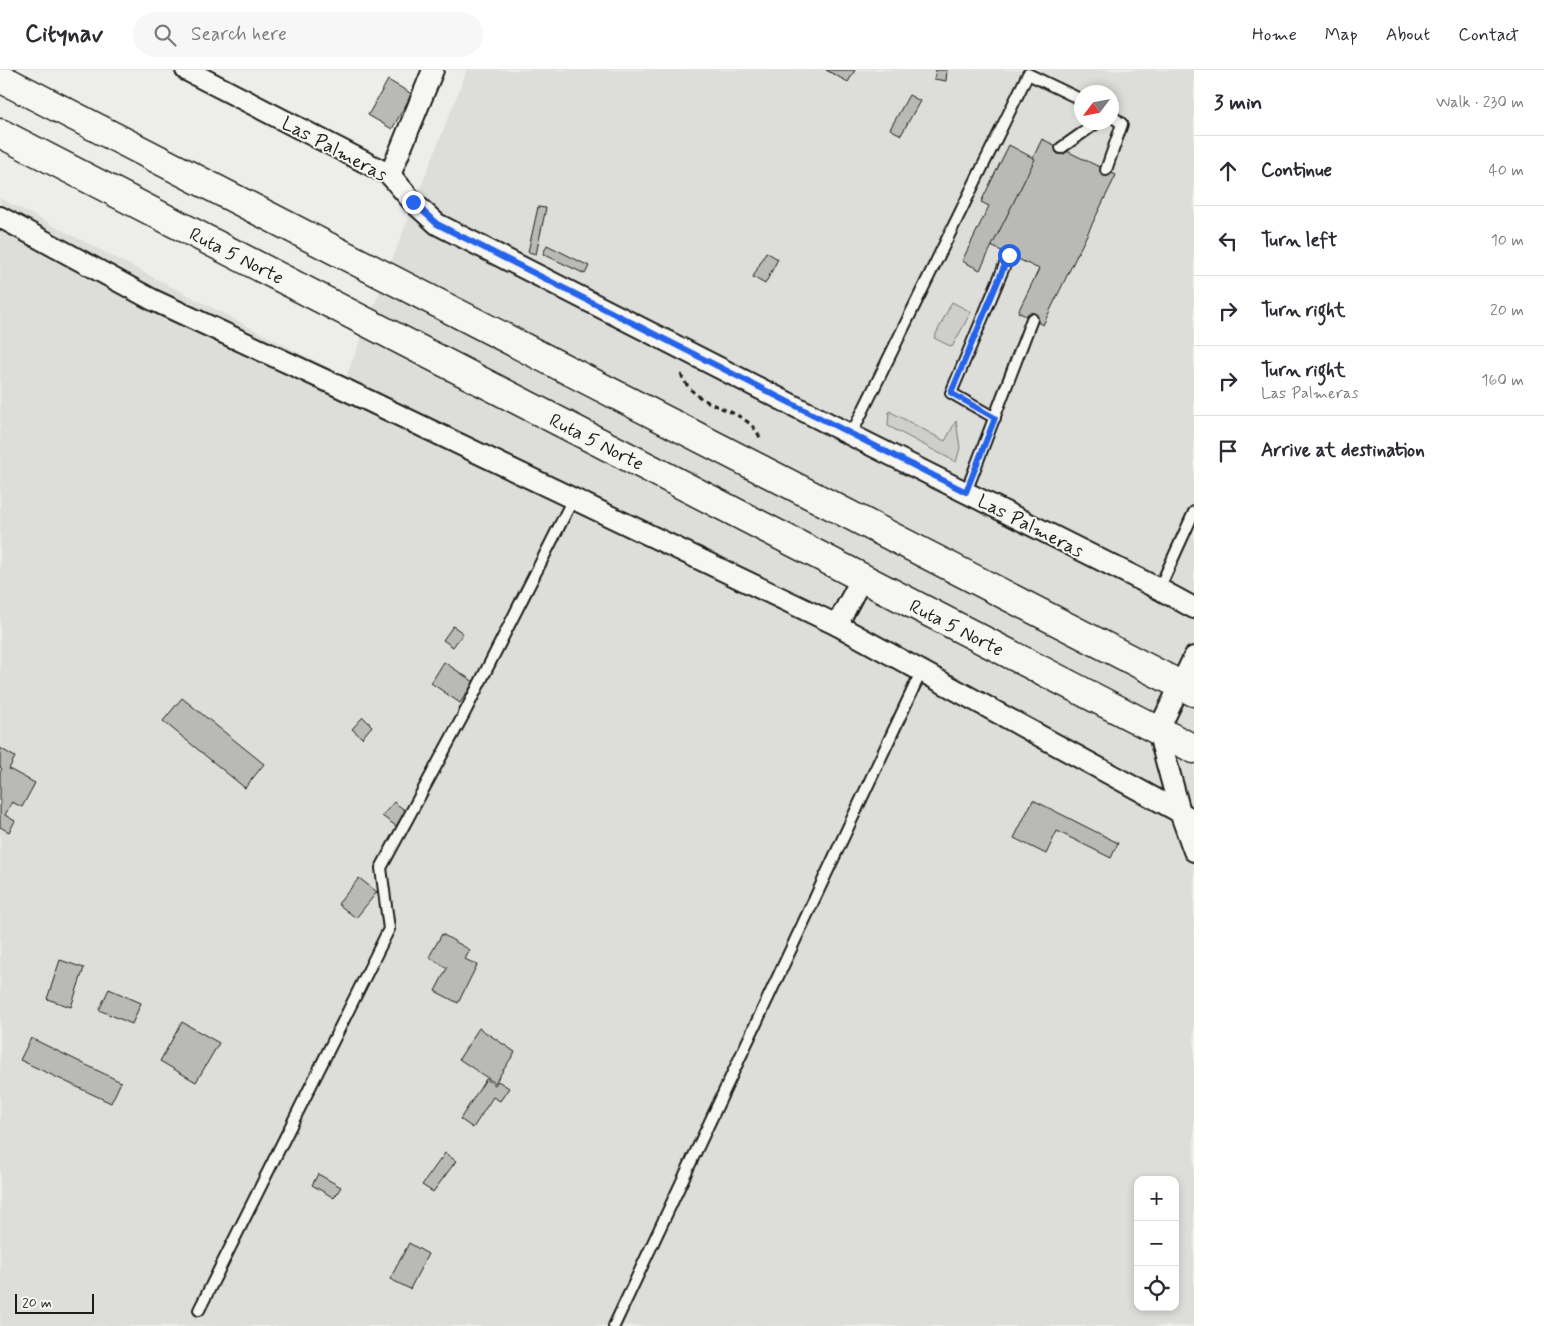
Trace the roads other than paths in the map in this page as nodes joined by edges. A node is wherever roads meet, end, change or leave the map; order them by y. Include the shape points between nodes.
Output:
1 (186, 70) edge
2 (433, 70) edge
3 (0, 78) edge
4 (1074, 96) edge
5 (1119, 122) edge
6 (1087, 130) edge
7 (0, 133) edge
8 (1061, 148) dead end
9 (1106, 170) dead end
10 (390, 175) junction
11 (0, 217) edge
12 (1009, 255) dead end
13 (1032, 319) dead end
14 (995, 418) junction
15 (851, 435) junction
16 (966, 492) junction
17 (573, 499) junction
18 (1194, 512) edge
19 (862, 578) junction
20 (1159, 589) junction
21 (1194, 608) edge
22 (837, 625) junction
23 (1194, 657) edge
24 (921, 672) junction
25 (1187, 688) edge
26 (1158, 730) junction
27 (1194, 749) edge
28 (1187, 816) edge
29 (1194, 851) edge
30 (199, 1310) dead end
31 (614, 1326) edge

1 - 10 street, Las Palmeras
2 - 10 street
3 - 25 highway
4 - 15 lane via 1028,74
5 - 9 lane via 1122,124
6 - 8 lane
7 - 19 highway, Ruta 5 Norte
10 - 15 street, Las Palmeras via 437,224
11 - 17 street via 153,300
12 - 14 lane via 951,393
13 - 14 lane
14 - 16 lane
15 - 16 street, Las Palmeras
16 - 20 street, Las Palmeras
17 - 22 street
17 - 30 lane via 463,716 381,868 389,929
18 - 20 lane
19 - 22 street
19 - 26 highway, Ruta 5 Norte
20 - 21 street, Las Palmeras
22 - 24 street
23 - 25 street
24 - 28 street
24 - 31 lane
25 - 26 street
26 - 27 highway, Ruta 5 Norte
26 - 28 street
28 - 29 street

